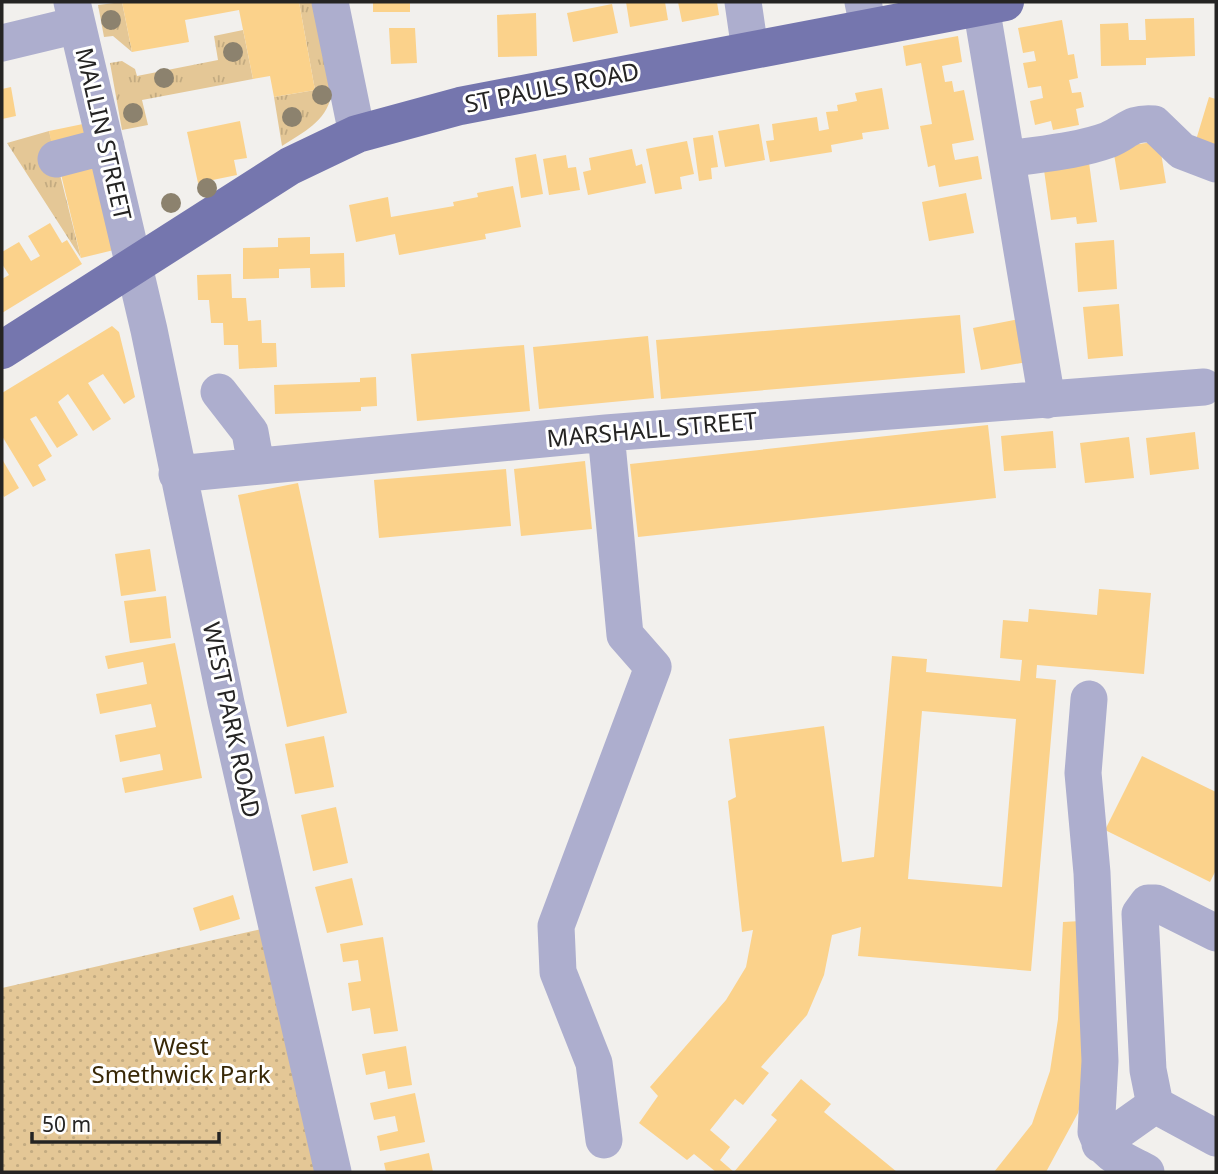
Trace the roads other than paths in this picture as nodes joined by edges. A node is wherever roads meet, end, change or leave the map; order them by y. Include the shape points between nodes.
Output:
1 (330, 2) edge
2 (743, 2) edge
3 (993, 4) edge
4 (74, 13) edge
5 (866, 14) edge
6 (2, 43) edge
7 (750, 50) junction
8 (357, 134) junction
9 (106, 146) junction
10 (56, 159) dead end
11 (1009, 159) junction
12 (1216, 164) edge
13 (134, 267) junction
14 (2, 351) edge
15 (1204, 387) dead end
16 (219, 392) dead end
17 (1047, 400) junction
18 (606, 433) junction
19 (256, 465) junction
20 (177, 474) junction
21 (1090, 699) dead end
22 (1216, 933) edge
23 (1155, 1105) junction
24 (1216, 1138) edge
25 (604, 1140) dead end
26 (1100, 1144) junction
27 (333, 1172) edge
28 (1146, 1172) edge

1 - 8 street
2 - 7 street
3 - 5 main road, ST PAULS ROAD
3 - 11 street
4 - 6 street
4 - 9 street, MALLIN STREET
5 - 7 main road, ST PAULS ROAD
7 - 8 main road, ST PAULS ROAD via 460,106
8 - 13 main road, ST PAULS ROAD via 290,166
9 - 10 street
9 - 13 street, MALLIN STREET
11 - 12 street via 1108,140 1140,123 1154,124 1182,150
11 - 17 street
13 - 14 main road, ST PAULS ROAD
13 - 20 street, WEST PARK ROAD
15 - 17 street, MARSHALL STREET
16 - 19 street via 250,432
17 - 18 street, MARSHALL STREET
18 - 19 street, MARSHALL STREET
18 - 25 street via 625,635 653,667 556,926 558,972 594,1063
19 - 20 street, MARSHALL STREET
20 - 27 street, WEST PARK ROAD
21 - 26 street via 1083,773 1093,886 1100,1060 1096,1132
22 - 23 street via 1156,904 1148,904 1140,914 1148,1070
23 - 24 street
23 - 26 street
26 - 28 street

